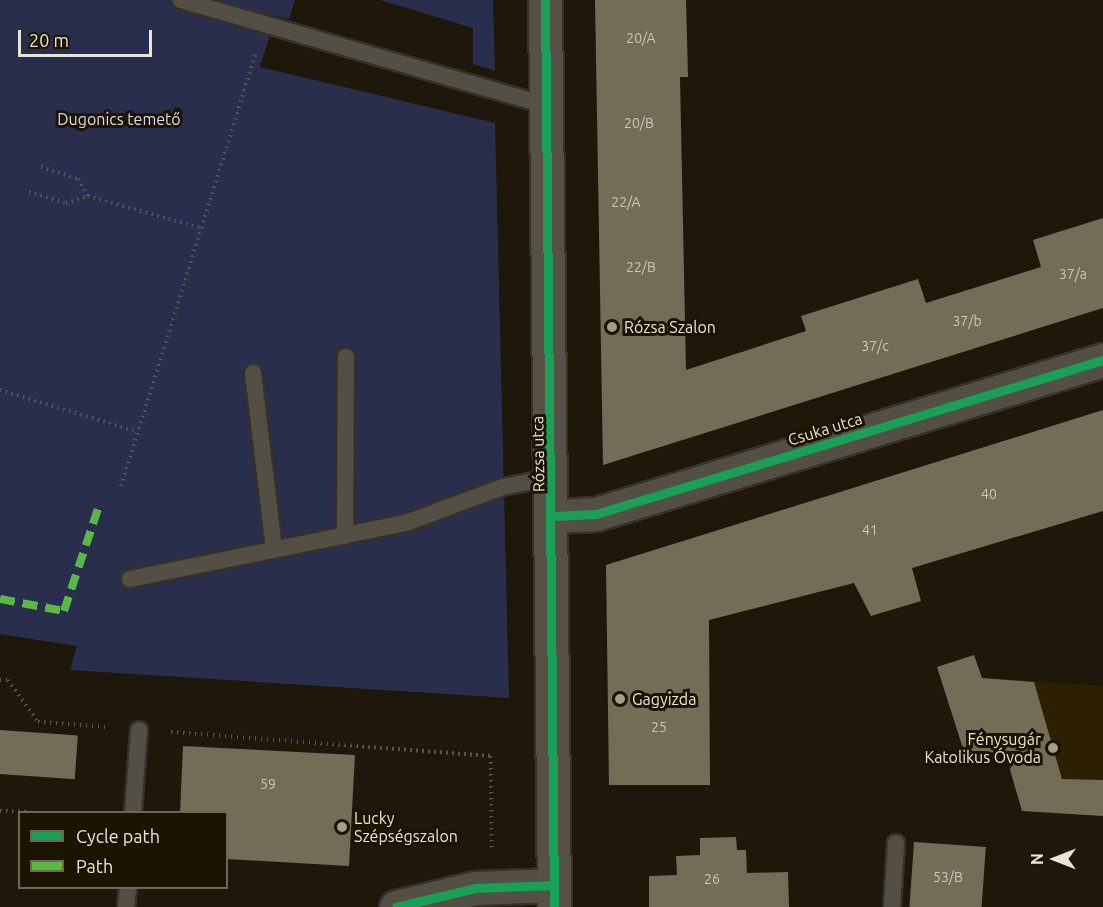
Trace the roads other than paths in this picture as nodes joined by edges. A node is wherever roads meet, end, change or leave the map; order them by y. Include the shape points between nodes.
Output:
1 (181, 0) edge
2 (545, 0) edge
3 (548, 106) junction
4 (346, 357) dead end
5 (1103, 360) edge
6 (253, 373) dead end
7 (553, 477) junction
8 (554, 516) junction
9 (345, 536) junction
10 (274, 550) junction
11 (130, 579) dead end
12 (139, 730) road end
13 (133, 811) edge
14 (896, 843) dead end
15 (128, 889) edge
16 (554, 896) edge
17 (126, 907) edge
18 (396, 907) edge
19 (892, 907) edge

1 - 3 lane
2 - 3 street, Rózsa utca
3 - 7 street, Rózsa utca
4 - 9 lane
5 - 8 street, Csuka utca via 596,514
6 - 10 lane
7 - 8 street, Rózsa utca
7 - 9 lane via 503,487 406,523
8 - 16 street, Rózsa utca
9 - 10 lane
10 - 11 lane
12 - 13 lane
14 - 19 lane
15 - 17 lane
16 - 18 street via 493,887

